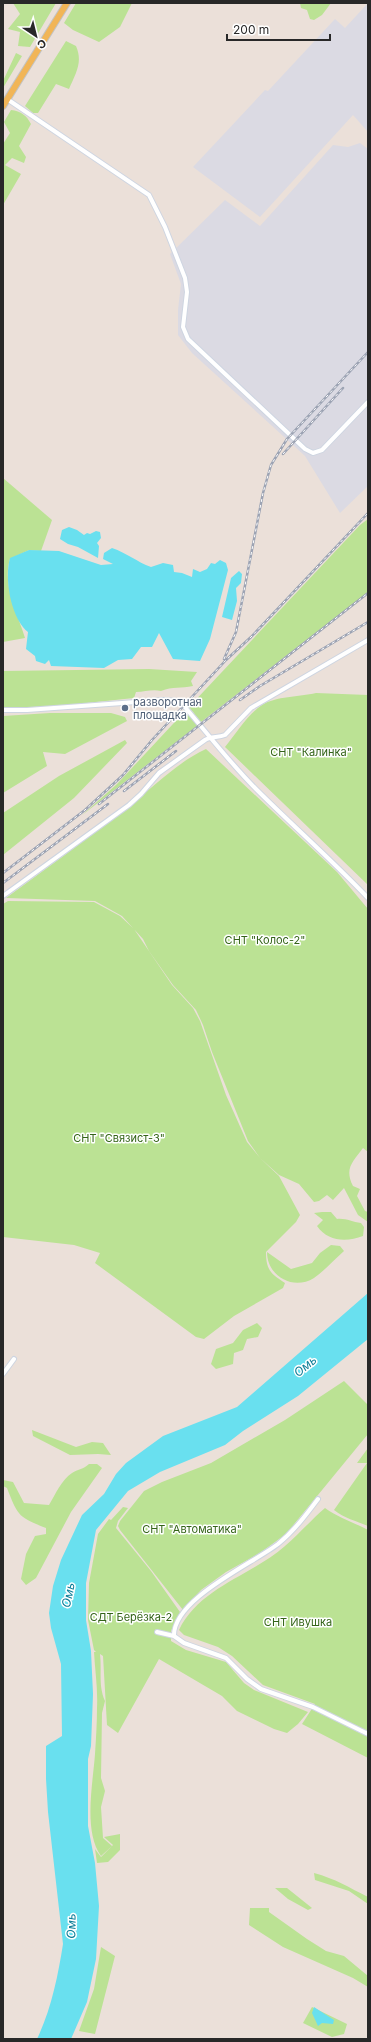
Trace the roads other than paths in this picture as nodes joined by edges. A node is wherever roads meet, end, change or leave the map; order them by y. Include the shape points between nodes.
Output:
1 (67, 3) edge
2 (7, 99) junction
3 (3, 106) edge
4 (368, 402) edge
5 (368, 640) edge
6 (3, 710) edge
7 (210, 737) junction
8 (3, 896) edge
9 (368, 898) edge
10 (14, 1358) dead end
11 (3, 1374) edge
12 (318, 1499) dead end
13 (157, 1632) dead end
14 (174, 1636) junction
15 (368, 1734) edge

1 - 2 main road
2 - 3 main road
2 - 4 street via 149,195 185,278 187,292 183,327 188,339 305,449 313,453 322,450
5 - 7 street via 251,708 225,735
6 - 7 street via 173,700 184,706
7 - 8 street via 159,773 129,805
7 - 9 street via 256,788
10 - 11 street
12 - 14 street via 279,1543 263,1555 232,1571 206,1591 183,1613 174,1630
13 - 14 street
14 - 15 street via 184,1643 226,1658 247,1679 261,1688 313,1707

